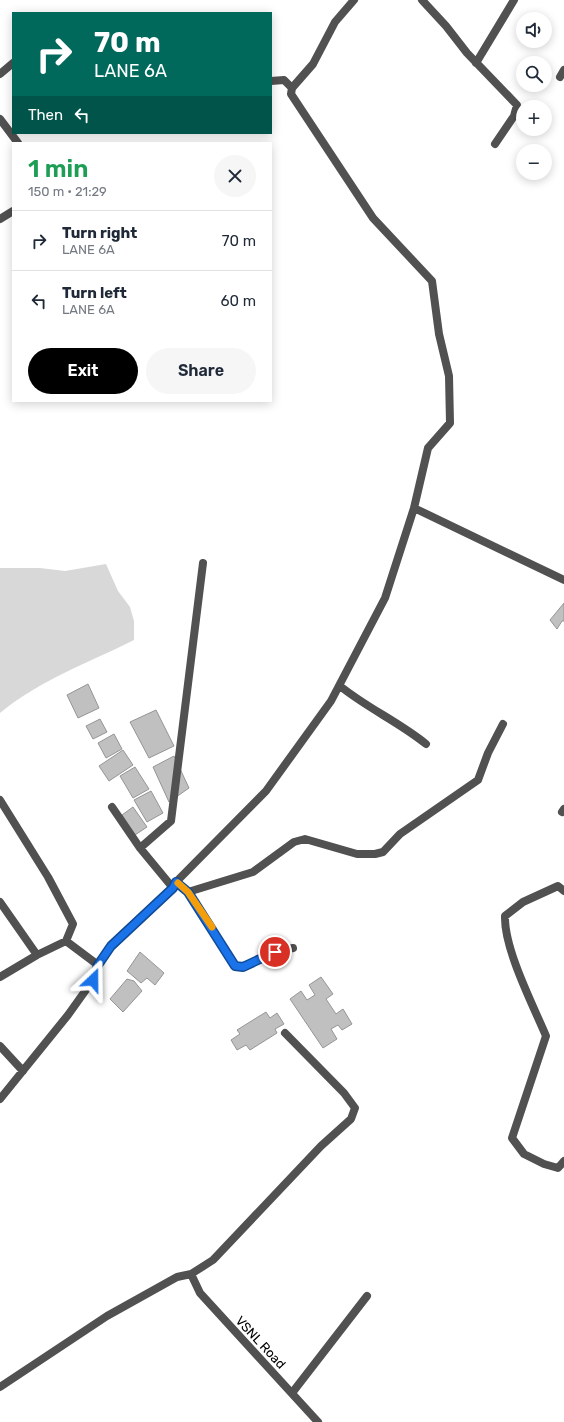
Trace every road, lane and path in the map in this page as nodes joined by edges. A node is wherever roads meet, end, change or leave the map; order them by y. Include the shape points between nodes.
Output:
1 (354, 0) edge
2 (422, 0) edge
3 (514, 0) edge
4 (476, 63) junction
5 (12, 64) edge
6 (0, 74) edge
7 (272, 81) edge
8 (292, 88) junction
9 (0, 119) edge
10 (17, 142) edge
11 (495, 144) dead end
12 (12, 212) edge
13 (0, 219) edge
14 (414, 508) junction
15 (203, 563) dead end
16 (564, 580) edge
17 (340, 686) junction
18 (503, 724) dead end
19 (426, 744) dead end
20 (0, 800) edge
21 (112, 807) dead end
22 (140, 848) junction
23 (175, 885) junction
24 (564, 891) edge
25 (188, 892) junction
26 (0, 902) edge
27 (66, 941) junction
28 (293, 948) dead end
29 (37, 955) junction
30 (98, 965) junction
31 (0, 977) edge
32 (286, 1033) dead end
33 (0, 1046) edge
34 (23, 1071) junction
35 (0, 1099) edge
36 (564, 1161) edge
37 (191, 1274) junction
38 (367, 1296) dead end
39 (0, 1387) edge
40 (292, 1393) junction
41 (318, 1422) edge

1 - 8 street via 335,22 307,73
2 - 4 street
3 - 4 street
4 - 11 street via 517,104 514,116
5 - 6 street
7 - 8 street via 284,80
8 - 14 street via 291,94 296,103 373,218 432,281 439,334 449,376 450,423 428,448
9 - 10 street
12 - 13 street
14 - 16 street
14 - 17 street via 385,598
15 - 22 street via 171,821
17 - 19 street via 357,700
17 - 23 street via 266,791
18 - 25 street via 478,780 400,834 383,852 357,854 305,839 294,842 252,872
20 - 27 street via 73,924
21 - 22 street
22 - 23 street
23 - 25 street
23 - 30 street via 111,946
24 - 36 street via 558,886 523,902 505,916 505,929 512,952 546,1036 512,1138 524,1154 544,1164 558,1168
25 - 28 street via 235,966 243,967 275,952
26 - 29 street
27 - 29 street
27 - 30 street
29 - 31 street
30 - 34 street via 93,980
32 - 37 street via 344,1093 355,1108 352,1120 321,1146 213,1260
33 - 34 street
34 - 35 street
37 - 39 street via 176,1277 107,1316
37 - 40 street, VSNL Road via 200,1292
38 - 40 street
40 - 41 street, VSNL Road

